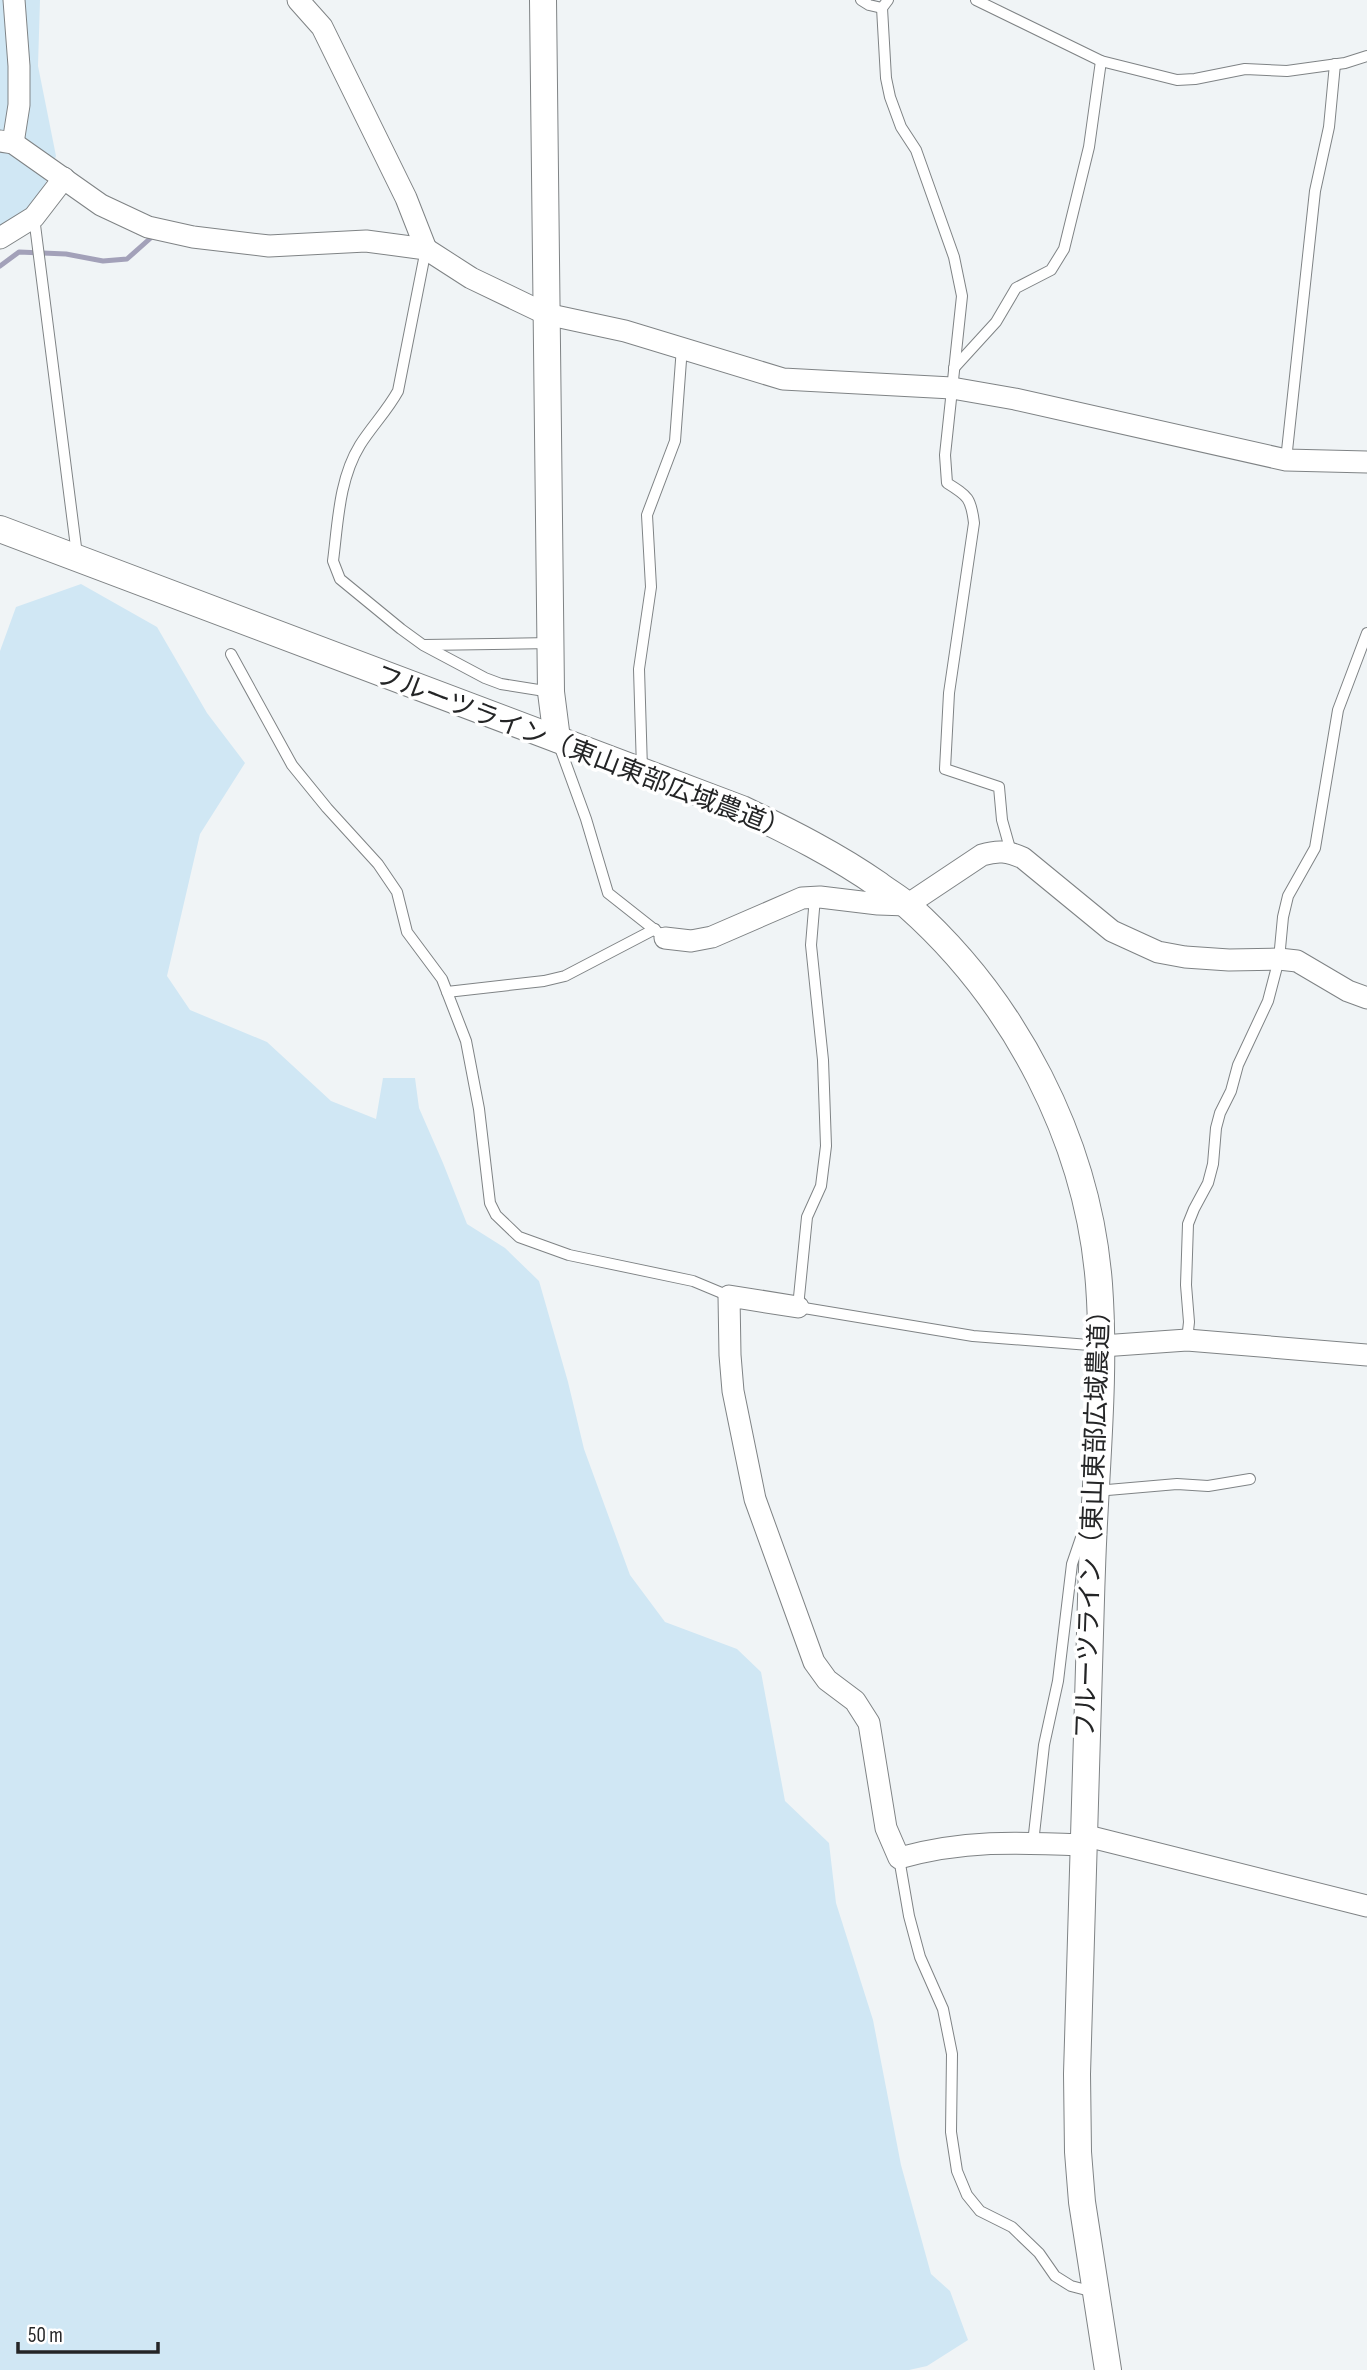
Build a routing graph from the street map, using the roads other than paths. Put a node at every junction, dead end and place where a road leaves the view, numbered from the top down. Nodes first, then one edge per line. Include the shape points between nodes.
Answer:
1 (14, 0) edge
2 (298, 0) edge
3 (543, 0) edge
4 (861, 0) edge
5 (976, 0) edge
6 (885, 4) edge
7 (1367, 56) edge
8 (1101, 61) junction
9 (1335, 64) junction
10 (7, 142) edge
11 (64, 178) junction
12 (35, 222) junction
13 (0, 237) edge
14 (426, 249) junction
15 (546, 314) junction
16 (682, 347) junction
17 (953, 378) junction
18 (1286, 460) junction
19 (1367, 462) edge
20 (0, 529) edge
21 (77, 558) junction
22 (1367, 633) edge
23 (551, 643) junction
24 (423, 645) junction
25 (231, 654) dead end
26 (551, 692) junction
27 (557, 739) junction
28 (642, 772) junction
29 (1010, 852) junction
30 (815, 897) junction
31 (906, 905) junction
32 (660, 933) junction
33 (1279, 959) junction
34 (447, 992) junction
35 (1367, 998) edge
36 (729, 1296) junction
37 (797, 1307) junction
38 (1187, 1340) junction
39 (1102, 1346) junction
40 (1367, 1355) edge
41 (1250, 1479) dead end
42 (1094, 1492) junction
43 (1093, 1524) junction
44 (1083, 1840) junction
45 (1033, 1843) junction
46 (899, 1858) junction
47 (1367, 1906) edge
48 (1096, 2292) junction
49 (1108, 2370) edge

1 - 10 street via 19,104
2 - 14 street via 322,27 406,198
3 - 15 street
4 - 6 lane via 869,5
5 - 8 lane
6 - 17 lane via 890,97 901,127 916,149 954,257 962,296
7 - 9 lane
8 - 9 lane via 1177,80 1245,69 1287,71
8 - 17 lane via 1089,147 1064,249 1051,270 1016,288
9 - 18 lane via 1329,127 1315,191
10 - 11 street
11 - 12 street
11 - 14 street via 100,205 148,226 193,237 270,246 366,241
12 - 13 street
12 - 21 lane
14 - 15 street via 471,278
14 - 24 lane via 398,391 359,446 344,482 332,561 340,579
15 - 16 street
15 - 23 street
16 - 17 street via 783,379
16 - 28 lane via 675,441 647,515 651,587 639,669
17 - 18 street via 1016,399
17 - 29 lane via 944,455 947,483 971,501 974,523 949,693 945,769 999,787
18 - 19 street
20 - 21 street, フルーツライン（東山東部広域農道）
21 - 27 street, フルーツライン（東山東部広域農道）
22 - 33 lane via 1338,710 1315,848 1288,896
23 - 24 lane
23 - 26 street
24 - 26 lane via 493,681
25 - 34 lane via 292,765 397,892 407,932
26 - 27 street
27 - 28 street, フルーツライン（東山東部広域農道）
27 - 32 lane via 608,892
28 - 31 street, フルーツライン（東山東部広域農道） via 781,828 850,865
29 - 31 street via 982,855
29 - 33 street via 1112,931 1158,952 1229,960
30 - 31 street
30 - 32 street via 802,898 712,937 691,941
30 - 37 lane via 811,945 826,1146 821,1186 807,1217
31 - 39 street, フルーツライン（東山東部広域農道） via 985,989 1035,1068 1054,1109 1075,1166 1091,1231
32 - 34 lane via 565,976
33 - 35 street via 1297,961
33 - 38 lane via 1268,1001 1220,1113 1208,1183 1188,1224
34 - 36 lane via 466,1041 490,1203 496,1215 519,1237 569,1255 693,1281
36 - 37 street
36 - 46 street via 733,1391 755,1499 814,1662 827,1680 855,1701 869,1723 886,1828
37 - 39 lane via 973,1336
38 - 39 street
38 - 40 street
39 - 42 street, フルーツライン（東山東部広域農道）
41 - 42 lane
42 - 43 street, フルーツライン（東山東部広域農道）
43 - 44 street, フルーツライン（東山東部広域農道）
43 - 45 lane via 1083,1529 1072,1564
44 - 45 street
44 - 47 street
44 - 48 street, フルーツライン（東山東部広域農道） via 1078,2152
45 - 46 street via 933,1849
46 - 48 lane via 920,1957 943,2009 952,2054 951,2132 957,2171 967,2195 980,2211 1012,2227 1055,2276
48 - 49 street, フルーツライン（東山東部広域農道）

